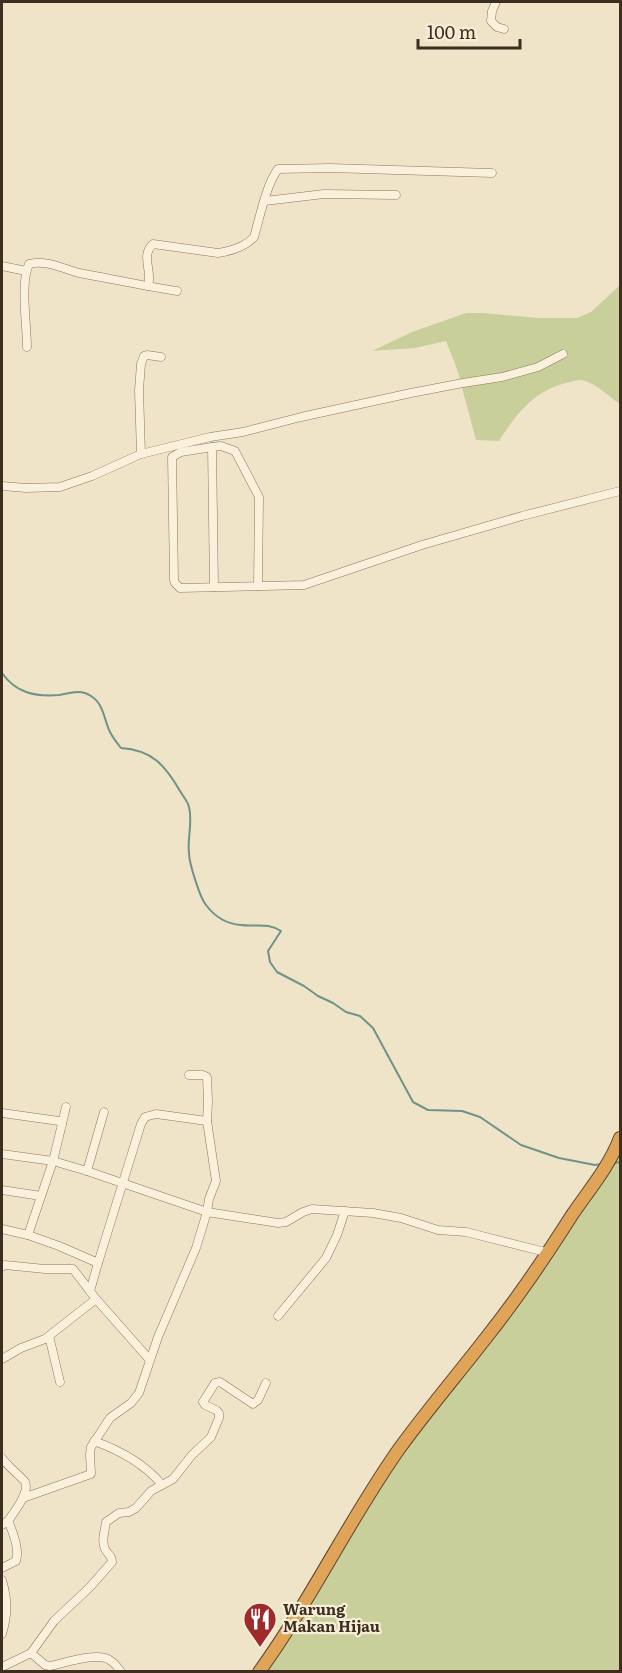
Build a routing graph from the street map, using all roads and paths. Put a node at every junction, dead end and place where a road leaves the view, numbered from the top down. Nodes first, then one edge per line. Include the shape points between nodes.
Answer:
1 (496, 2) edge
2 (504, 29) dead end
3 (492, 173) dead end
4 (396, 195) dead end
5 (265, 201) junction
6 (2, 266) edge
7 (26, 271) junction
8 (148, 286) junction
9 (177, 291) dead end
10 (27, 347) dead end
11 (563, 354) dead end
12 (161, 357) dead end
13 (212, 447) junction
14 (141, 454) junction
15 (2, 486) edge
16 (621, 490) edge
17 (258, 586) junction
18 (214, 587) junction
19 (189, 1075) dead end
20 (66, 1107) dead end
21 (104, 1112) dead end
22 (2, 1113) edge
23 (207, 1121) junction
24 (62, 1124) junction
25 (621, 1138) edge
26 (2, 1154) edge
27 (53, 1161) junction
28 (87, 1171) junction
29 (123, 1185) junction
30 (2, 1191) edge
31 (41, 1196) junction
32 (345, 1211) junction
33 (207, 1212) junction
34 (2, 1229) edge
35 (28, 1235) junction
36 (549, 1252) junction
37 (98, 1263) junction
38 (2, 1267) edge
39 (90, 1291) junction
40 (96, 1299) junction
41 (279, 1316) dead end
42 (49, 1336) junction
43 (2, 1359) edge
44 (149, 1359) junction
45 (60, 1382) dead end
46 (267, 1383) dead end
47 (94, 1441) junction
48 (2, 1458) edge
49 (162, 1485) junction
50 (23, 1498) junction
51 (5, 1523) edge
52 (2, 1568) edge
53 (2, 1580) edge
54 (2, 1634) edge
55 (31, 1653) junction
56 (2, 1666) edge
57 (121, 1671) edge
58 (259, 1671) edge

1 - 2 street via 491,21
3 - 5 street via 281,168
4 - 5 street via 324,194
5 - 8 street via 254,237 237,248 218,253 150,246 146,257
6 - 7 street
7 - 8 street via 29,264 43,264
7 - 10 street
8 - 9 street
11 - 14 street via 538,367 502,377 411,393
12 - 14 street via 147,355 142,359
13 - 17 street via 235,451 259,497
13 - 18 street
13 - 18 street via 181,452 172,458 172,499 175,584 180,588
14 - 15 street via 60,487
16 - 17 street via 422,545 312,583
17 - 18 street
19 - 23 street via 207,1077
20 - 24 street
21 - 28 street
22 - 24 street
23 - 29 street via 145,1116
23 - 33 street via 216,1181
24 - 27 street
25 - 36 highway
26 - 27 street
27 - 28 street
27 - 31 street
28 - 29 street
29 - 33 street
29 - 37 street
30 - 31 street
31 - 35 street
32 - 33 street via 312,1209 278,1223
32 - 36 street via 387,1214 438,1230 466,1232
32 - 41 street via 326,1258
33 - 44 street
34 - 35 street
35 - 37 street
36 - 58 highway via 399,1449
37 - 39 street
38 - 39 street via 73,1269
39 - 40 street
40 - 42 street
40 - 44 street
42 - 43 street
42 - 45 street
44 - 47 street via 136,1398 110,1418
46 - 49 street via 252,1404 220,1382 215,1383 203,1402 219,1413 211,1437 173,1479
47 - 49 street via 141,1466
47 - 50 street via 91,1474
48 - 50 street via 26,1483
49 - 55 street via 136,1508 106,1522 104,1548 112,1562 54,1621
50 - 51 street
51 - 52 street via 13,1533 18,1555 16,1561
53 - 54 street via 8,1603
55 - 56 street
55 - 57 street via 50,1666 98,1656 111,1660

